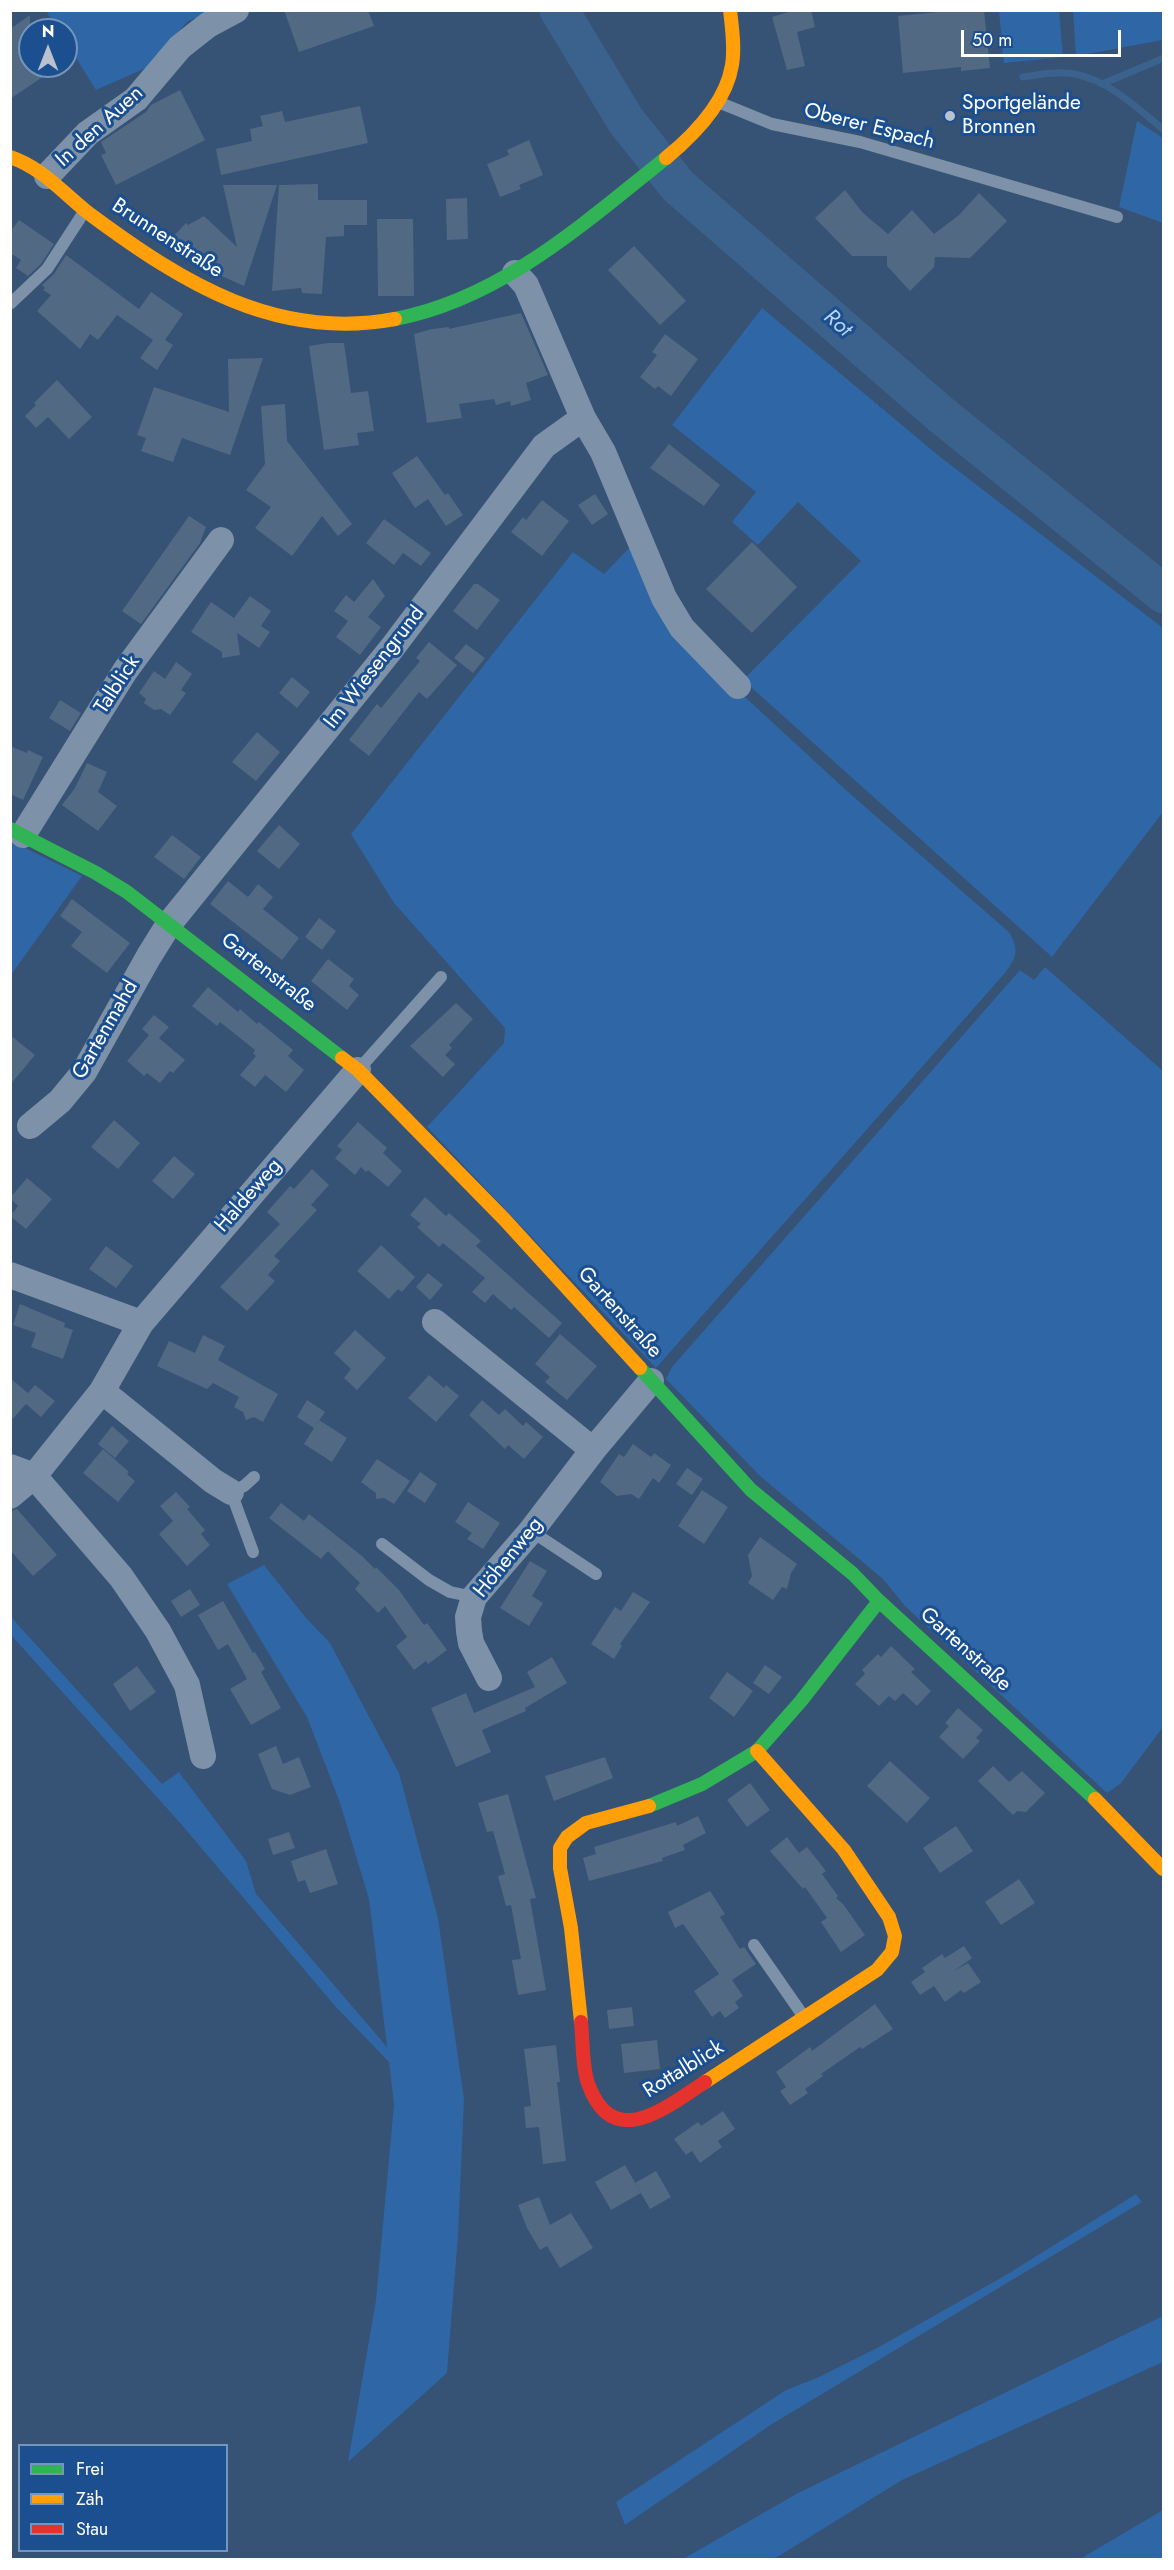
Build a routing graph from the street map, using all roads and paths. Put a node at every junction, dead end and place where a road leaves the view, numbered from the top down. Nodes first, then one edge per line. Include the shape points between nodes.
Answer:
1 (236, 10) edge
2 (730, 10) edge
3 (718, 102) junction
4 (10, 157) edge
5 (47, 176) junction
6 (86, 210) junction
7 (1117, 217) dead end
8 (515, 273) junction
9 (10, 304) edge
10 (583, 418) junction
11 (221, 540) dead end
12 (738, 686) dead end
13 (17, 832) edge
14 (169, 924) junction
15 (441, 977) dead end
16 (358, 1070) junction
17 (30, 1126) dead end
18 (10, 1275) edge
19 (435, 1322) dead end
20 (141, 1323) junction
21 (651, 1381) junction
22 (102, 1391) junction
23 (592, 1450) junction
24 (22, 1472) edge
25 (254, 1477) dead end
26 (231, 1492) junction
27 (10, 1496) edge
28 (531, 1532) junction
29 (382, 1544) dead end
30 (254, 1552) dead end
31 (596, 1574) dead end
32 (474, 1597) junction
33 (879, 1601) junction
34 (489, 1678) dead end
35 (757, 1751) junction
36 (203, 1756) dead end
37 (1163, 1869) edge
38 (754, 1945) dead end
39 (804, 2018) junction

1 - 5 street, In den Auen via 180,47 136,99 88,133
2 - 3 street, Brunnenstraße via 731,69
3 - 7 lane, Oberer Espach via 772,124 860,142
3 - 8 street, Brunnenstraße via 692,137
4 - 5 street, Brunnenstraße
5 - 6 street, Brunnenstraße
6 - 8 street, Brunnenstraße via 186,281 224,301 295,321 374,325 416,316 455,303
6 - 9 lane via 47,269
8 - 10 street via 526,285
10 - 12 street via 603,452 664,598 682,628
10 - 14 street, Im Wiesengrund via 544,446 392,648
11 - 13 street, Talblick via 125,671
13 - 14 street, Gartenstraße via 96,873
14 - 16 street, Gartenstraße
14 - 17 street, Gartenmahd via 84,1072 60,1101
15 - 16 lane
16 - 20 street, Haldeweg
16 - 21 street, Gartenstraße via 506,1220
18 - 20 street
19 - 23 street
20 - 22 street, Haldeweg
21 - 23 street, Höhenweg
21 - 33 street, Gartenstraße via 751,1490 853,1574
22 - 24 street, Haldeweg
22 - 26 street
23 - 28 street, Höhenweg
24 - 27 street, Haldeweg
24 - 36 street via 121,1577 158,1631 187,1685
25 - 26 lane
26 - 30 lane
28 - 31 lane
28 - 32 street, Höhenweg
29 - 32 lane via 429,1581 450,1592
32 - 34 street, Höhenweg via 468,1617 470,1637
33 - 35 street, Rottalblick
33 - 37 street, Gartenstraße via 1026,1734
35 - 39 street, Rottalblick via 844,1850 889,1917 895,1936 892,1952 877,1970
35 - 39 street, Rottalblick via 658,1803 586,1823 573,1831 560,1848 588,2085 601,2108 612,2118 635,2122 656,2115
38 - 39 lane

